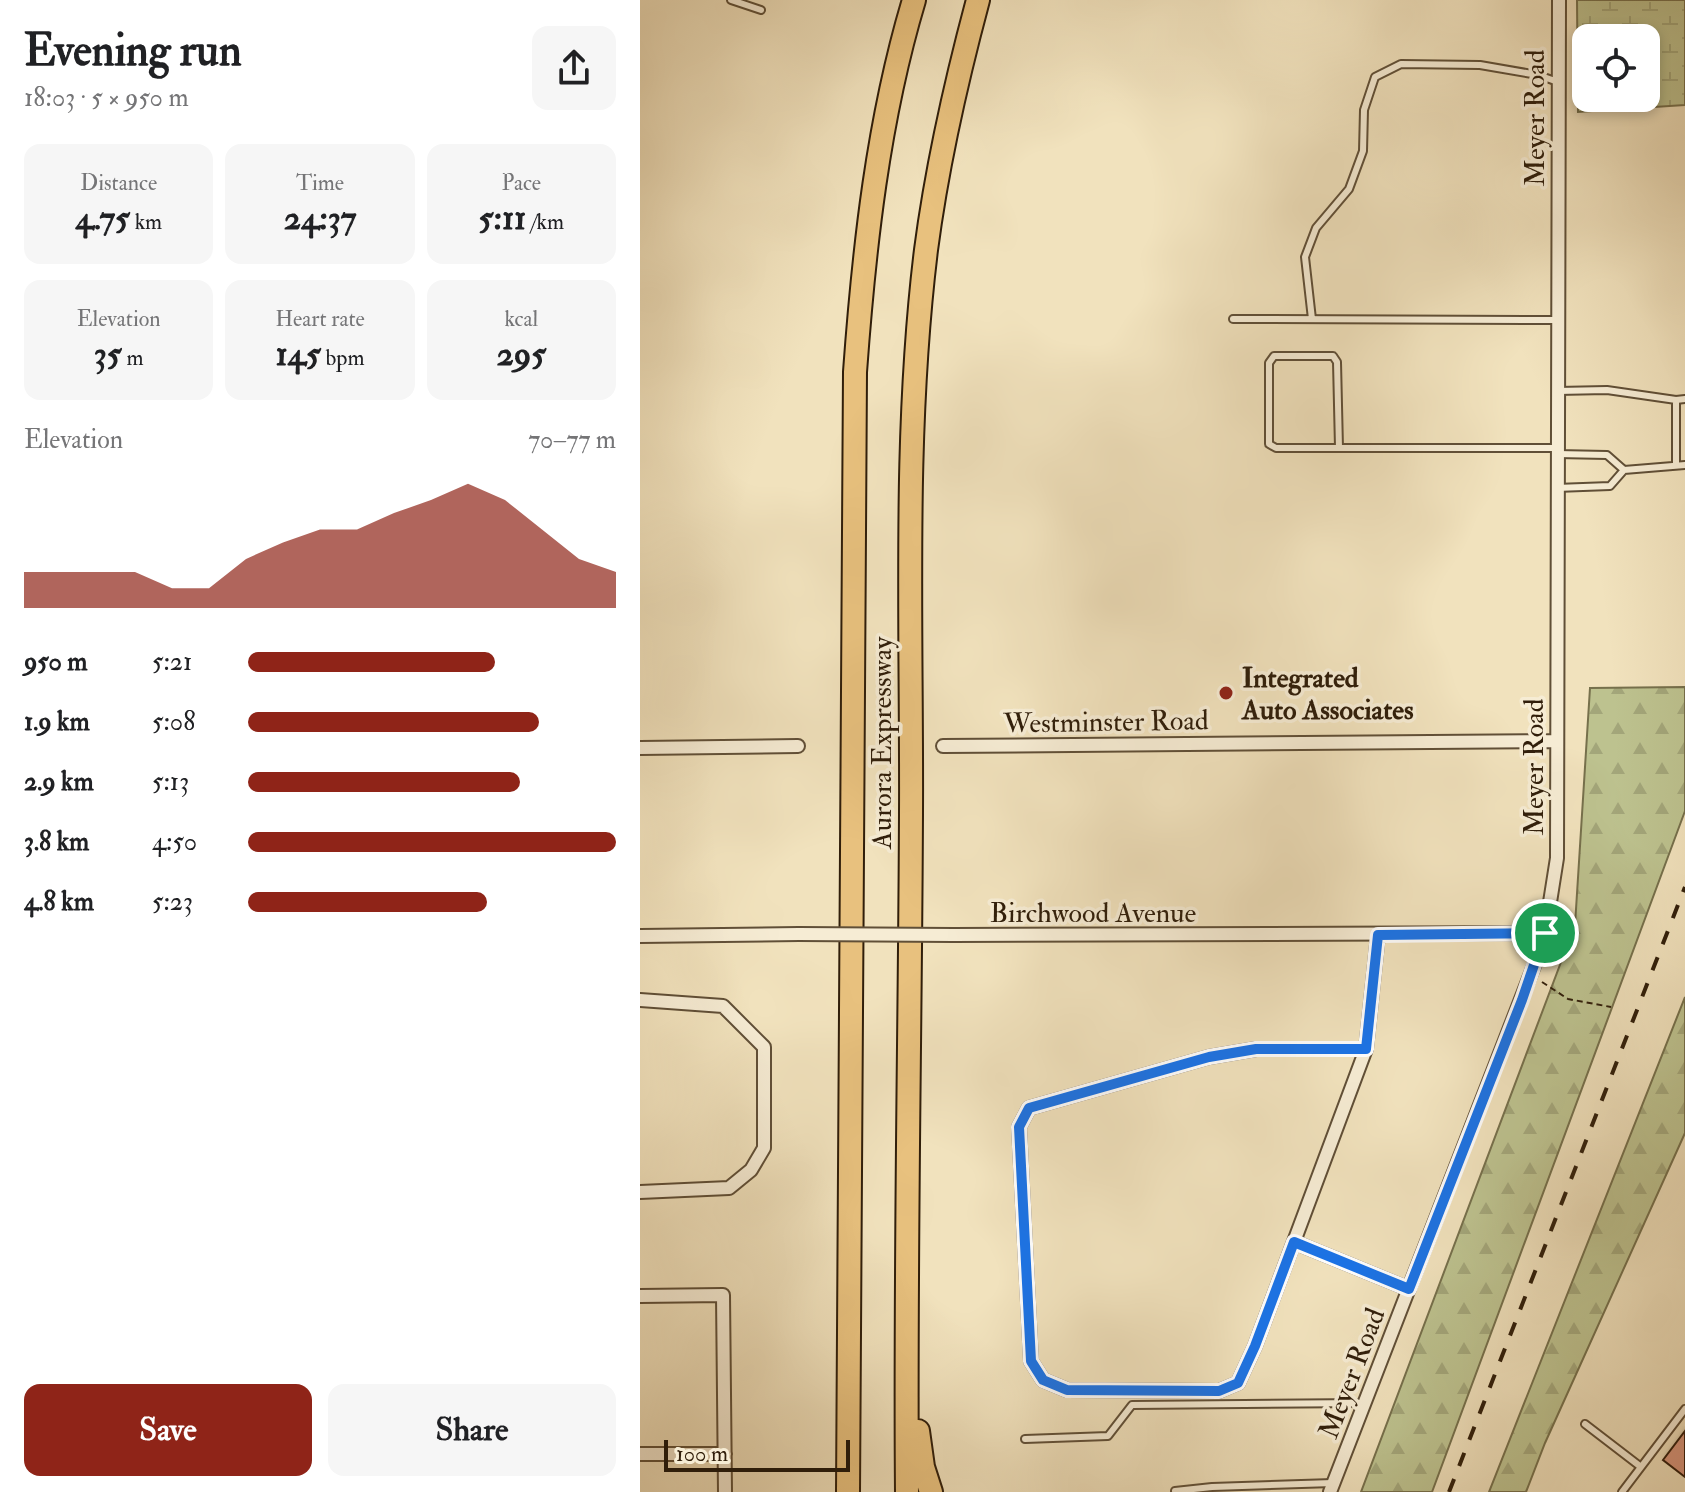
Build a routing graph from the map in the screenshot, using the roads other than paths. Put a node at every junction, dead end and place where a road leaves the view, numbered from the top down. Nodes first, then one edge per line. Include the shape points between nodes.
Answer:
1 (731, 0) edge
2 (914, 0) edge
3 (978, 0) edge
4 (1559, 0) edge
5 (761, 10) dead end
6 (1558, 82) junction
7 (1233, 319) dead end
8 (1312, 319) junction
9 (1557, 320) junction
10 (1557, 391) junction
11 (1685, 399) edge
12 (1676, 400) junction
13 (1339, 448) junction
14 (1556, 451) junction
15 (1676, 465) junction
16 (1685, 465) edge
17 (1624, 470) junction
18 (1556, 488) junction
19 (1557, 741) junction
20 (798, 746) dead end
21 (943, 746) dead end
22 (640, 748) edge
23 (1545, 933) junction
24 (1378, 935) junction
25 (640, 936) edge
26 (640, 1000) edge
27 (1366, 1049) junction
28 (640, 1192) edge
29 (1294, 1242) junction
30 (1409, 1289) junction
31 (640, 1296) edge
32 (906, 1355) junction
33 (1365, 1403) junction
34 (1685, 1409) edge
35 (1585, 1424) dead end
36 (1025, 1439) dead end
37 (640, 1454) edge
38 (725, 1454) junction
39 (1641, 1467) junction
40 (1331, 1488) edge
41 (1175, 1491) edge
42 (725, 1492) edge
43 (848, 1492) edge
44 (907, 1492) edge
45 (931, 1492) edge
46 (1622, 1492) edge

1 - 5 lane
2 - 43 highway, Aurora Expressway via 889,102 861,290 855,372
3 - 32 highway, Aurora Expressway via 943,151 926,249 917,348
4 - 6 street, Meyer Road
6 - 8 lane via 1480,65 1401,64 1375,77 1364,110 1363,151 1349,189 1316,228 1305,257
6 - 9 street, Meyer Road
7 - 8 lane
8 - 9 lane
9 - 10 street, Meyer Road
10 - 12 lane via 1607,390
10 - 14 street, Meyer Road
11 - 12 lane
12 - 15 lane
13 - 13 lane via 1269,444 1269,363 1274,356 1333,356
13 - 14 lane
14 - 17 lane via 1607,455
14 - 18 street, Meyer Road
15 - 16 lane
15 - 17 lane
17 - 18 lane via 1610,486
18 - 19 street, Meyer Road
19 - 21 street, Westminster Road
19 - 23 street, Meyer Road via 1557,858
20 - 22 street
23 - 24 street, Birchwood Avenue
23 - 30 street, Meyer Road
24 - 25 street, Birchwood Avenue, bridge
24 - 27 street
26 - 28 street via 723,1006 764,1047 764,1148 751,1170 729,1188
27 - 29 street
27 - 29 street via 1256,1049 1209,1057 1029,1108 1019,1127 1031,1361 1043,1380 1067,1390 1219,1391 1238,1383
29 - 30 street
30 - 33 street, Meyer Road
31 - 38 street via 723,1295
32 - 44 highway, Aurora Expressway
32 - 45 highway
33 - 36 lane via 1132,1405 1108,1436
33 - 40 street, Meyer Road
34 - 39 lane
35 - 39 lane
37 - 38 street
38 - 42 street
39 - 46 lane
40 - 41 lane

